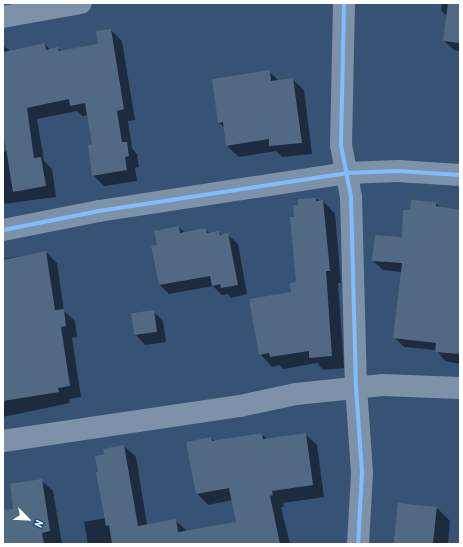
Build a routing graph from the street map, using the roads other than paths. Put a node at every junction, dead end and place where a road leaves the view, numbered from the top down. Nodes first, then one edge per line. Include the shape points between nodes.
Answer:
1 (81, 3) edge
2 (344, 3) edge
3 (3, 17) edge
4 (346, 173) junction
5 (460, 175) edge
6 (3, 230) edge
7 (356, 388) junction
8 (460, 388) edge
9 (3, 441) edge
10 (358, 544) edge

1 - 3 street
2 - 4 street via 341,145
4 - 5 street via 398,171
4 - 6 street via 106,210
4 - 7 street via 351,197
7 - 8 street via 383,385
7 - 9 street via 296,394 240,406
7 - 10 street via 362,473

